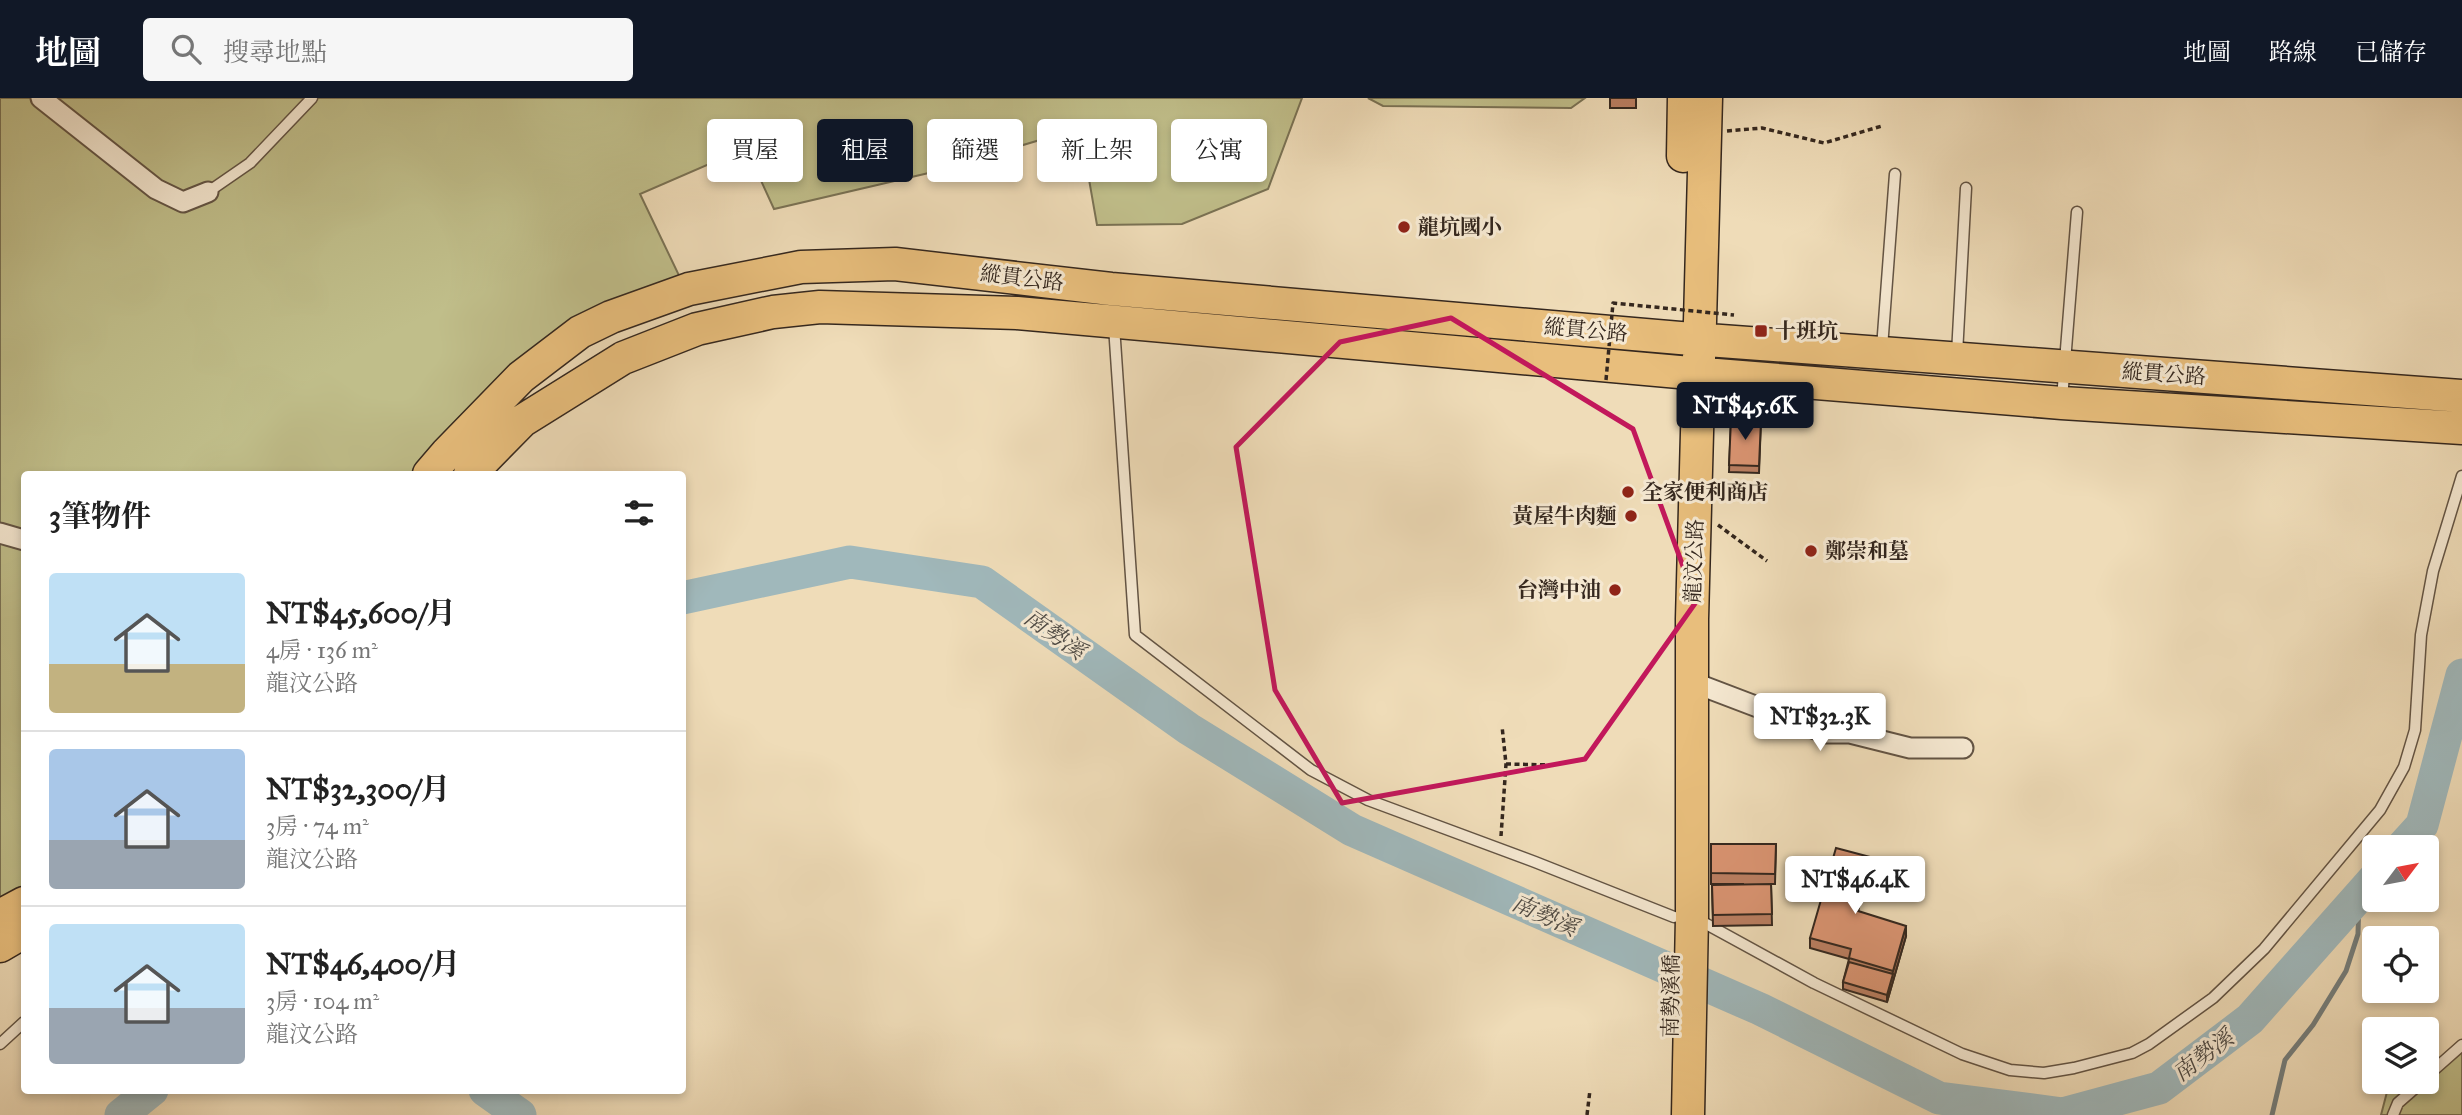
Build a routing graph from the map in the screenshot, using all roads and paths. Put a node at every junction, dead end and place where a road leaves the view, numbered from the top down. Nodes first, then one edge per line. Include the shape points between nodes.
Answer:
1 (41, 98) edge
2 (312, 98) edge
3 (1684, 98) edge
4 (1706, 98) edge
5 (1882, 126) dead end
6 (1705, 133) junction
7 (1895, 174) dead end
8 (1966, 188) dead end
9 (208, 192) joint
10 (2077, 212) dead end
11 (1112, 305) junction
12 (1734, 314) dead end
13 (1689, 339) junction
14 (1882, 352) junction
15 (1957, 358) junction
16 (2064, 366) junction
17 (1689, 372) junction
18 (1606, 380) dead end
19 (2462, 396) edge
20 (2062, 403) junction
21 (2462, 428) edge
22 (432, 471) edge
23 (473, 471) edge
24 (2462, 475) edge
25 (0, 533) edge
26 (1689, 536) junction
27 (21, 539) edge
28 (1768, 561) dead end
29 (1683, 618) junction
30 (1692, 682) junction
31 (1502, 726) dead end
32 (1963, 748) dead end
33 (1506, 764) junction
34 (1553, 765) dead end
35 (1501, 849) junction
36 (21, 905) edge
37 (0, 916) edge
38 (1682, 928) junction
39 (21, 934) edge
40 (0, 946) edge
41 (21, 1025) edge
42 (0, 1044) edge
43 (2462, 1045) edge
44 (1680, 1057) junction
45 (2439, 1065) edge
46 (1590, 1090) dead end
47 (2408, 1094) edge
48 (1587, 1115) edge
49 (1670, 1115) edge
50 (1688, 1115) edge
51 (2393, 1115) edge

1 - 9 street via 156,188 183,202
2 - 9 lane via 250,163
3 - 13 main road, 龍汶公路
4 - 6 main road, 龍汶公路
5 - 6 path via 1824,142 1762,128
6 - 13 main road, 龍汶公路
7 - 14 lane
8 - 15 lane
10 - 16 lane
11 - 13 main road, 縱貫公路
11 - 17 main road, 縱貫公路
11 - 22 main road, 縱貫公路 via 895,264 801,267 689,289 580,332 521,377
11 - 23 main road, 縱貫公路 via 1017,313 820,307 697,329 623,358 522,421
11 - 35 lane via 1135,635 1311,770 1368,800
12 - 18 path, bridge via 1613,303
13 - 14 main road, 縱貫公路
13 - 17 main road, 龍汶公路
14 - 15 main road, 縱貫公路
15 - 16 main road, 縱貫公路
16 - 19 main road, 縱貫公路
16 - 20 lane
17 - 20 main road, 縱貫公路
17 - 26 main road, 龍汶公路
20 - 21 main road, 縱貫公路
24 - 38 lane via 2433,571 2421,635 2415,730 2404,767 2379,810 2264,949 2213,998 2150,1044 2074,1068 2044,1073 2010,1070 1962,1054 1814,983
25 - 27 street
26 - 28 path via 1704,515
26 - 29 main road, 龍汶公路
29 - 30 main road, 龍汶公路
29 - 38 main road, 龍汶公路
30 - 32 street via 1826,733 1850,733 1910,748
30 - 38 main road, 龍汶公路
31 - 33 path
33 - 34 path
33 - 35 path
35 - 38 lane
36 - 37 main road
38 - 44 main road, 南勢溪橋
39 - 40 main road
41 - 42 lane
43 - 45 lane
44 - 49 main road
44 - 50 main road
46 - 48 path
47 - 51 lane

